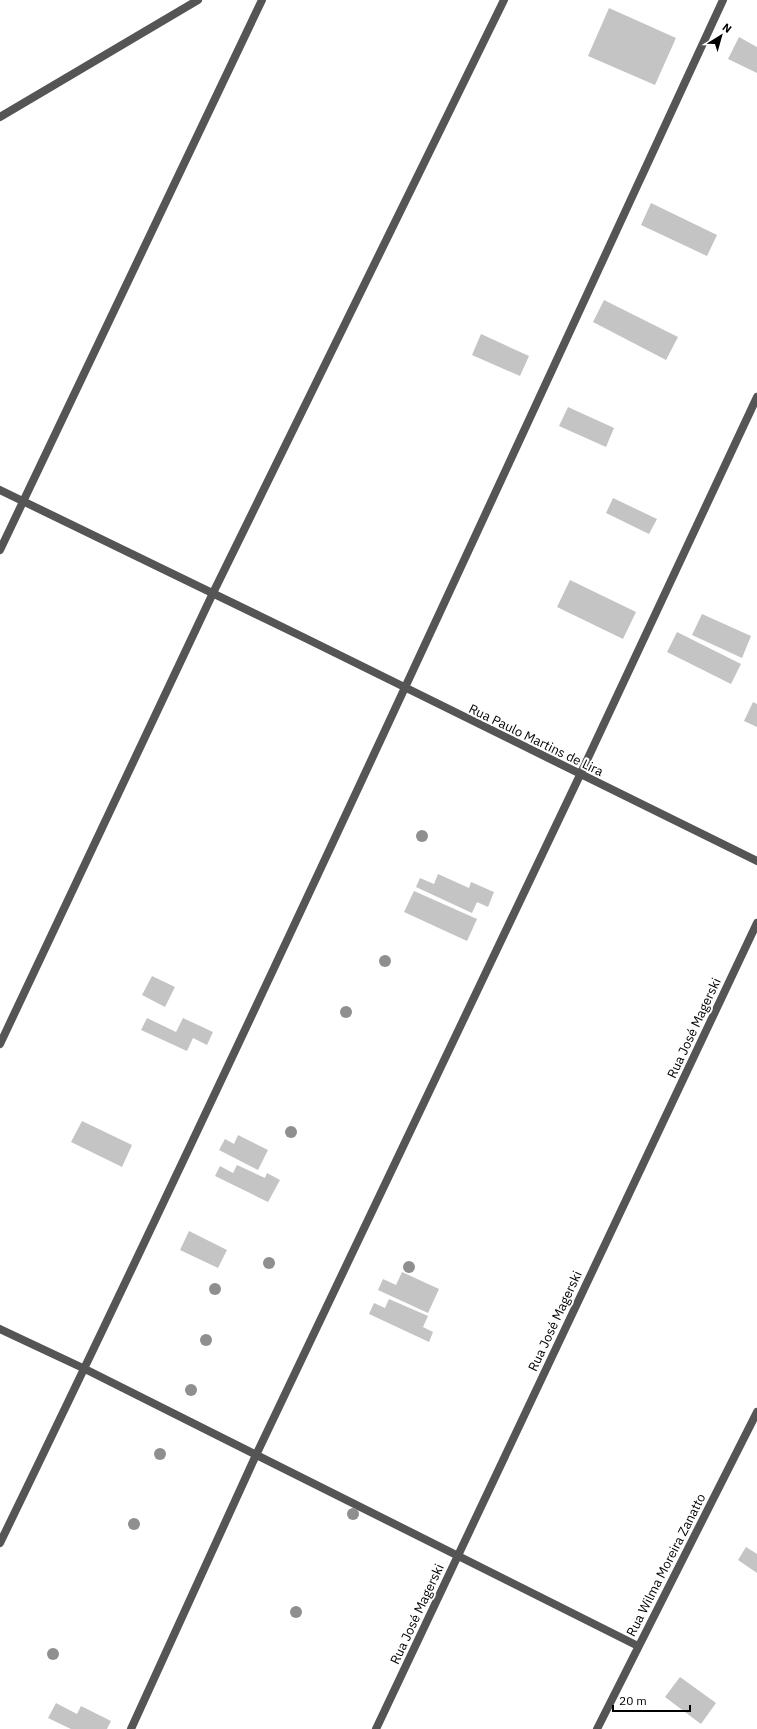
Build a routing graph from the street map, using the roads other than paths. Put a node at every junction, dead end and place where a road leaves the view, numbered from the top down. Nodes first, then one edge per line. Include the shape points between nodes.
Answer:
1 (198, 0) edge
2 (262, 0) edge
3 (504, 0) edge
4 (723, 0) edge
5 (0, 117) edge
6 (757, 397) edge
7 (0, 490) edge
8 (23, 501) junction
9 (0, 550) edge
10 (214, 593) junction
11 (405, 688) junction
12 (580, 775) junction
13 (757, 861) edge
14 (757, 923) edge
15 (0, 1044) edge
16 (0, 1329) edge
17 (85, 1369) junction
18 (757, 1412) edge
19 (256, 1455) junction
20 (0, 1543) edge
21 (458, 1555) junction
22 (638, 1646) junction
23 (131, 1729) edge
24 (376, 1729) edge
25 (597, 1729) edge

1 - 5 street
2 - 8 street
3 - 10 street
4 - 11 street
6 - 12 street
7 - 8 street, Rua Paulo Martins de Lira
8 - 9 street
8 - 10 street, Rua Paulo Martins de Lira
10 - 11 street, Rua Paulo Martins de Lira
10 - 15 street
11 - 12 street, Rua Paulo Martins de Lira
11 - 17 street
12 - 13 street, Rua Paulo Martins de Lira
12 - 19 street
14 - 21 street, Rua José Magerski
16 - 17 street
17 - 19 street
17 - 20 street
18 - 22 street, Rua Wilma Moreira Zanatto
19 - 21 street
19 - 23 street
21 - 22 street
21 - 24 street, Rua José Magerski
22 - 25 street, Rua Wilma Moreira Zanatto

